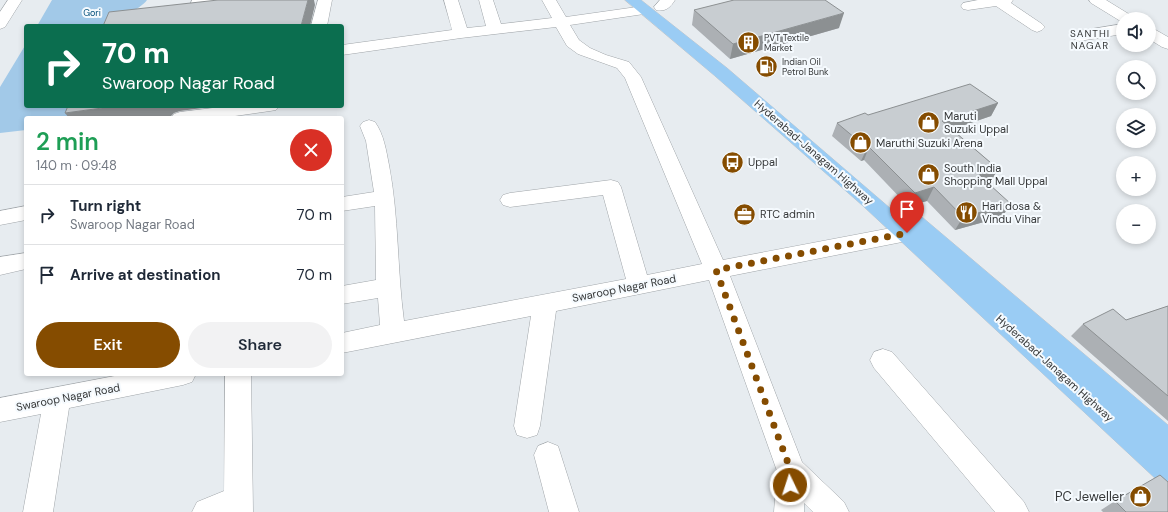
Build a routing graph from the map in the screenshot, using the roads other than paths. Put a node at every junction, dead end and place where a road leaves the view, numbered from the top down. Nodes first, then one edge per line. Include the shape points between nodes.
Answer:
1 (15, 0) edge
2 (199, 0) edge
3 (276, 0) edge
4 (325, 0) edge
5 (451, 0) edge
6 (486, 0) edge
7 (549, 0) edge
8 (1096, 0) edge
9 (1002, 1) edge
10 (652, 3) edge
11 (968, 6) dead end
12 (1116, 12) edge
13 (561, 22) junction
14 (0, 24) edge
15 (319, 24) edge
16 (1037, 27) dead end
17 (495, 29) junction
18 (1116, 29) edge
19 (461, 33) junction
20 (1079, 36) dead end
21 (1156, 36) edge
22 (1168, 44) edge
23 (344, 50) edge
24 (255, 108) edge
25 (195, 116) edge
26 (369, 126) dead end
27 (385, 197) junction
28 (510, 200) dead end
29 (344, 204) edge
30 (24, 213) edge
31 (0, 218) edge
32 (907, 233) junction
33 (24, 261) edge
34 (0, 266) edge
35 (716, 270) junction
36 (639, 285) junction
37 (388, 287) junction
38 (344, 295) edge
39 (545, 303) junction
40 (393, 333) junction
41 (344, 343) edge
42 (883, 360) dead end
43 (164, 376) edge
44 (238, 376) edge
45 (115, 381) edge
46 (57, 399) junction
47 (0, 410) edge
48 (527, 426) dead end
49 (548, 455) dead end
50 (1165, 457) edge
51 (791, 471) junction
52 (239, 506) edge
53 (38, 512) edge
54 (207, 512) edge
55 (564, 512) edge
56 (789, 512) edge
57 (834, 512) edge
58 (1014, 512) edge

1 - 14 street
2 - 3 street via 197,6
4 - 15 street
5 - 19 street
6 - 17 street
7 - 13 street
8 - 12 street
9 - 11 street
9 - 16 street
10 - 13 street
10 - 32 highway, Hyderabad-Janagam Highway via 720,72
10 - 50 highway, Hyderabad-Janagam Highway via 948,249
13 - 17 street
13 - 35 street via 573,43 584,51 623,65 633,76
17 - 19 street
18 - 20 street
19 - 23 street
21 - 22 street
24 - 25 street
26 - 27 street via 375,142
27 - 29 street
27 - 37 street
28 - 36 street via 611,187
30 - 31 street
32 - 35 street, Swaroop Nagar Road
32 - 50 highway, Hyderabad-Janagam Highway
33 - 34 street
35 - 36 street, Swaroop Nagar Road
35 - 51 street
36 - 39 street, Swaroop Nagar Road
37 - 38 street
37 - 40 street
39 - 40 street, Swaroop Nagar Road
39 - 48 street
40 - 41 street, Swaroop Nagar Road
42 - 58 street
43 - 45 street, Swaroop Nagar Road
44 - 52 street
45 - 46 street, Swaroop Nagar Road
46 - 47 street, Swaroop Nagar Road
46 - 53 street
49 - 55 street
51 - 56 street
51 - 57 street
52 - 54 street

